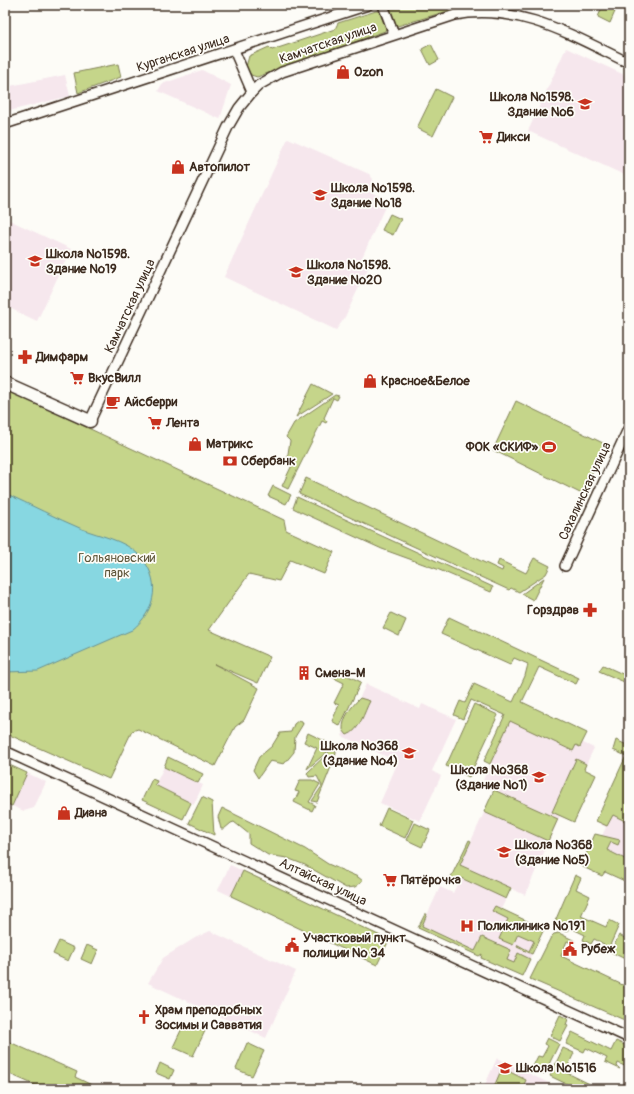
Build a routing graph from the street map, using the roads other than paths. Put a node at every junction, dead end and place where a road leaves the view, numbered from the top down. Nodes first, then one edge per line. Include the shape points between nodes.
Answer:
1 (368, 5) edge
2 (383, 5) edge
3 (394, 34) junction
4 (234, 50) junction
5 (629, 63) edge
6 (252, 92) junction
7 (5, 124) edge
8 (5, 383) edge
9 (90, 421) joint
10 (629, 427) edge
11 (565, 566) dead end
12 (5, 751) edge
13 (629, 1038) edge

1 - 4 street, Курганская улица
2 - 3 street
3 - 5 street, Камчатская улица via 455,15 505,13 538,21
3 - 6 street, Камчатская улица via 282,72
4 - 6 street
4 - 7 street, Курганская улица
6 - 9 street, Камчатская улица via 228,127
8 - 9 main road
10 - 11 street, Сахалинская улица
12 - 13 street, Алтайская улица

